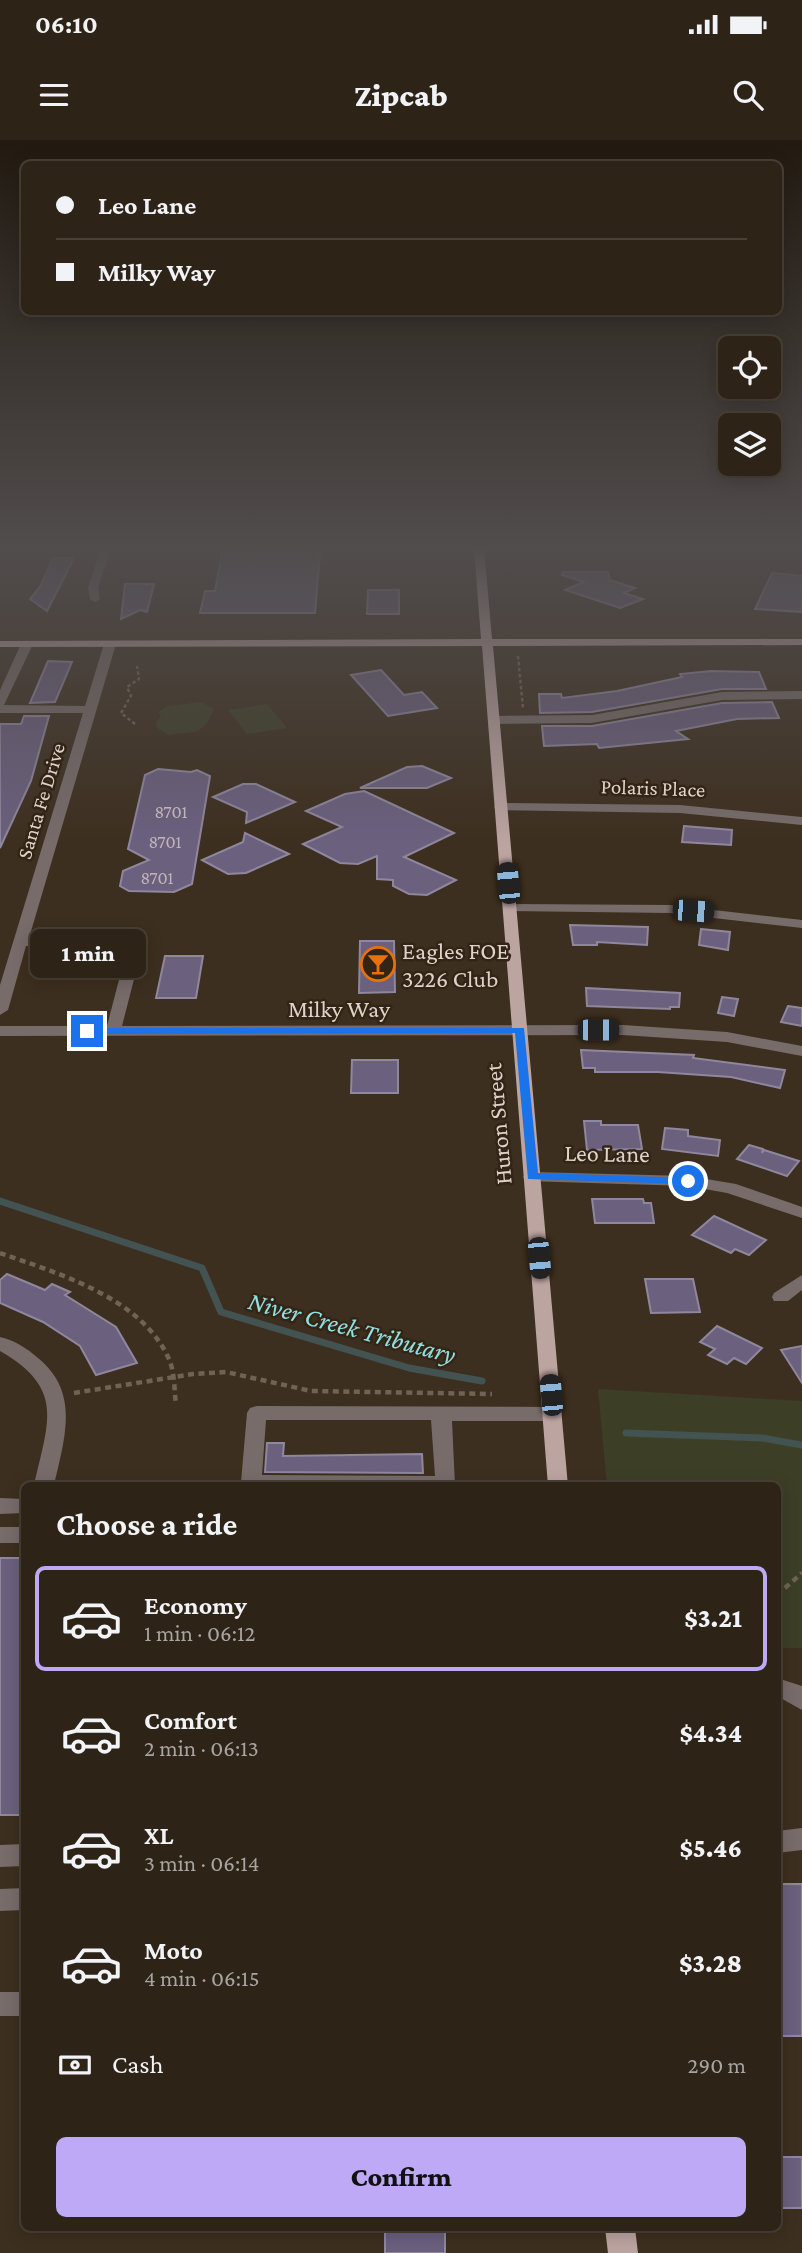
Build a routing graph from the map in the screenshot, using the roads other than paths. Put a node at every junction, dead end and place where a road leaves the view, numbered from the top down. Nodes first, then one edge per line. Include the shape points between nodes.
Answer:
1 (26, 647) edge
2 (109, 647) edge
3 (488, 647) edge
4 (802, 695) edge
5 (0, 703) edge
6 (0, 709) edge
7 (90, 709) junction
8 (494, 720) junction
9 (501, 807) junction
10 (802, 821) edge
11 (510, 908) junction
12 (802, 924) edge
13 (21, 942) junction
14 (0, 1010) edge
15 (520, 1030) junction
16 (0, 1031) edge
17 (113, 1031) junction
18 (802, 1051) edge
19 (532, 1177) junction
20 (802, 1213) edge
21 (802, 1281) edge
22 (781, 1297) dead end
23 (0, 1343) edge
24 (442, 1414) junction
25 (552, 1414) junction
26 (45, 1482) edge
27 (251, 1482) edge
28 (446, 1482) edge
29 (558, 1482) edge
30 (0, 1506) edge
31 (21, 1506) edge
32 (0, 1535) edge
33 (21, 1535) edge
34 (781, 1688) edge
35 (802, 1701) edge
36 (802, 1839) edge
37 (781, 1842) edge
38 (0, 1856) edge
39 (21, 1856) edge
40 (0, 1899) edge
41 (21, 1899) edge
42 (0, 2004) edge
43 (21, 2004) edge
44 (620, 2231) edge
45 (622, 2253) edge

1 - 5 street
2 - 7 street, Santa Fe Drive
3 - 8 main road, Huron Street
4 - 8 street via 722,696 592,719
6 - 7 street
7 - 13 street, Santa Fe Drive
8 - 9 main road, Huron Street
9 - 10 street, Polaris Place via 680,809
9 - 11 main road, Huron Street
11 - 12 street via 670,909
11 - 15 main road, Huron Street
13 - 14 street, Santa Fe Drive
13 - 17 street via 126,943 135,948
15 - 17 street, Milky Way
15 - 18 street, Milky Way via 693,1033
15 - 19 main road, Huron Street
16 - 17 street, Milky Way
19 - 20 street, Leo Lane via 698,1182
19 - 25 main road, Huron Street
21 - 22 street
23 - 26 street via 43,1369 58,1396
24 - 25 street
24 - 27 street via 257,1413
24 - 28 street
25 - 29 main road, Huron Street
30 - 31 street
32 - 33 street
34 - 35 street
36 - 37 street
38 - 39 street
40 - 41 street
42 - 43 street
44 - 45 main road

